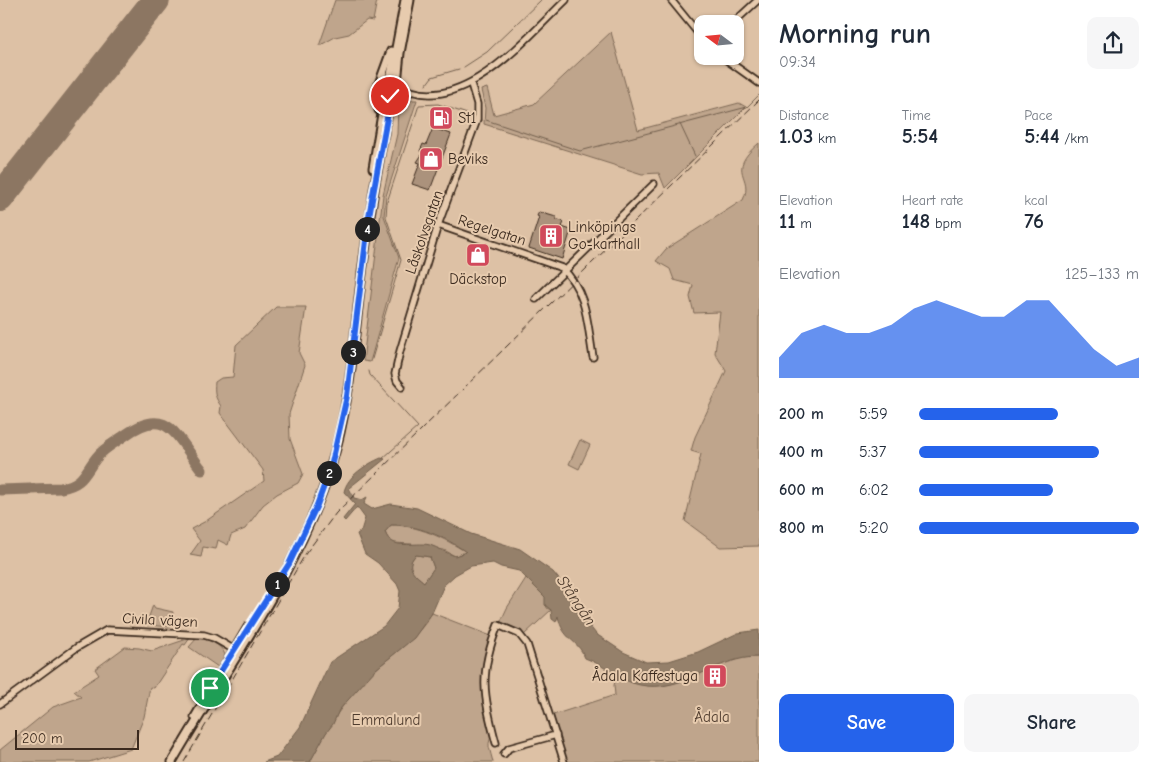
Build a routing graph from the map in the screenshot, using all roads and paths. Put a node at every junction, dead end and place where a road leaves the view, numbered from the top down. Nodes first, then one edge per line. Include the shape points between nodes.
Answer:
1 (405, 0) edge
2 (410, 0) edge
3 (566, 0) edge
4 (670, 0) edge
5 (758, 0) edge
6 (742, 15) edge
7 (694, 28) edge
8 (397, 36) junction
9 (734, 65) edge
10 (387, 81) junction
11 (759, 83) edge
12 (398, 84) junction
13 (471, 84) junction
14 (384, 92) junction
15 (418, 92) junction
16 (395, 95) junction
17 (378, 131) junction
18 (654, 184) dead end
19 (369, 216) junction
20 (438, 226) junction
21 (565, 271) junction
22 (536, 299) dead end
23 (593, 357) dead end
24 (402, 387) dead end
25 (236, 651) junction
26 (0, 704) edge
27 (556, 735) junction
28 (496, 743) dead end
29 (504, 754) dead end
30 (172, 762) edge
31 (564, 762) edge

1 - 8 main road
2 - 12 main road
3 - 13 street via 499,63
4 - 7 street
5 - 6 street
8 - 10 main road via 391,75
8 - 17 main road via 379,84
9 - 11 street
10 - 12 main road
10 - 14 main road
12 - 15 street
12 - 16 main road
13 - 15 street via 440,92
13 - 20 street, Låskolvsgatan via 478,104 477,120
14 - 16 main road
14 - 17 main road
15 - 16 street
16 - 19 main road via 389,107
17 - 19 main road via 368,201
18 - 21 street
19 - 25 main road via 347,396 336,449 309,525 272,594
20 - 21 street, Regelgatan via 557,265
20 - 24 street, Låskolvsgatan via 396,369 395,378
21 - 22 street
21 - 23 street via 578,284 582,295
25 - 26 street, Civila vägen via 204,635 107,630 76,648
25 - 30 main road
27 - 28 street via 524,638 498,625 488,654 484,682
27 - 29 street via 509,748
27 - 31 street

